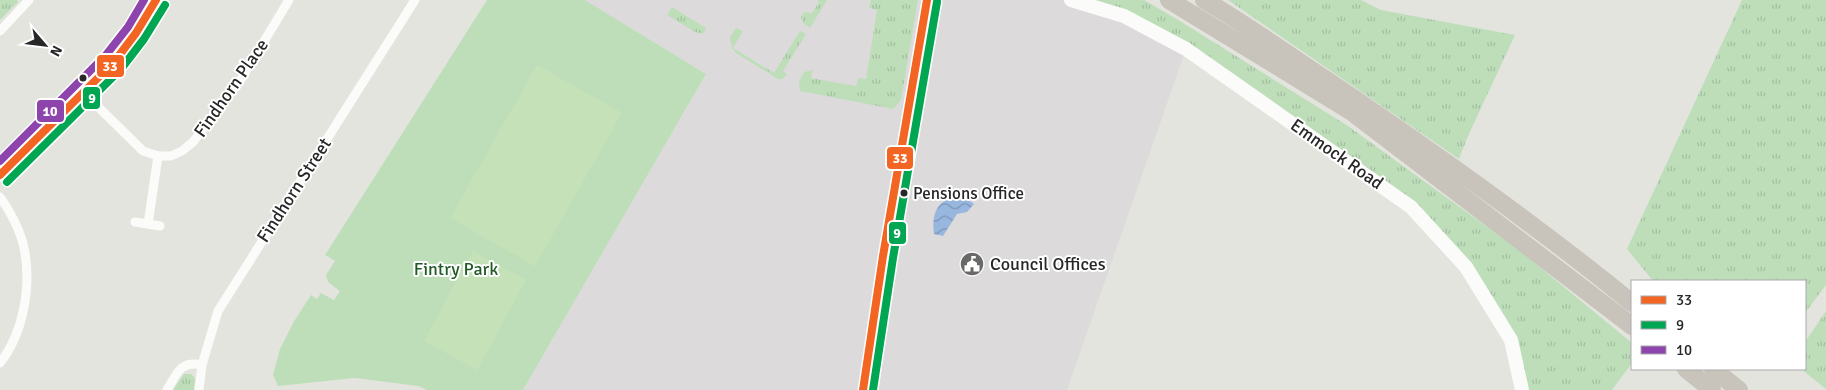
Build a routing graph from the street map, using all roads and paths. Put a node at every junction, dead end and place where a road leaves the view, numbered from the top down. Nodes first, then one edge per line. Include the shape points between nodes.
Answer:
1 (30, 0) edge
2 (156, 0) edge
3 (289, 0) edge
4 (415, 0) edge
5 (927, 0) edge
6 (1071, 0) edge
7 (1169, 0) edge
8 (1204, 0) edge
9 (0, 31) edge
10 (84, 93) junction
11 (158, 156) junction
12 (0, 175) edge
13 (0, 197) edge
14 (135, 222) dead end
15 (148, 224) junction
16 (160, 226) dead end
17 (1631, 302) edge
18 (1631, 325) edge
19 (0, 363) edge
20 (202, 365) junction
21 (1687, 370) edge
22 (1714, 370) edge
23 (167, 390) edge
24 (199, 390) edge
25 (863, 390) edge
26 (1522, 390) edge
27 (1712, 390) edge
28 (1739, 390) edge

1 - 9 street
2 - 10 street via 119,55
3 - 11 street, Findhorn Place via 242,78 193,142 171,156
4 - 20 street, Findhorn Street via 218,311
5 - 25 street
6 - 26 street, Emmock Road via 1124,16 1186,49 1411,207 1466,267 1511,340
7 - 18 highway via 1352,112
8 - 17 highway via 1452,166
10 - 11 street via 143,151
10 - 12 street
11 - 15 street
13 - 19 street via 12,215 25,252 26,287 22,316
14 - 15 street
15 - 16 street
20 - 23 street via 192,362 185,365
20 - 24 street, Findhorn Street
21 - 27 highway
22 - 28 highway

